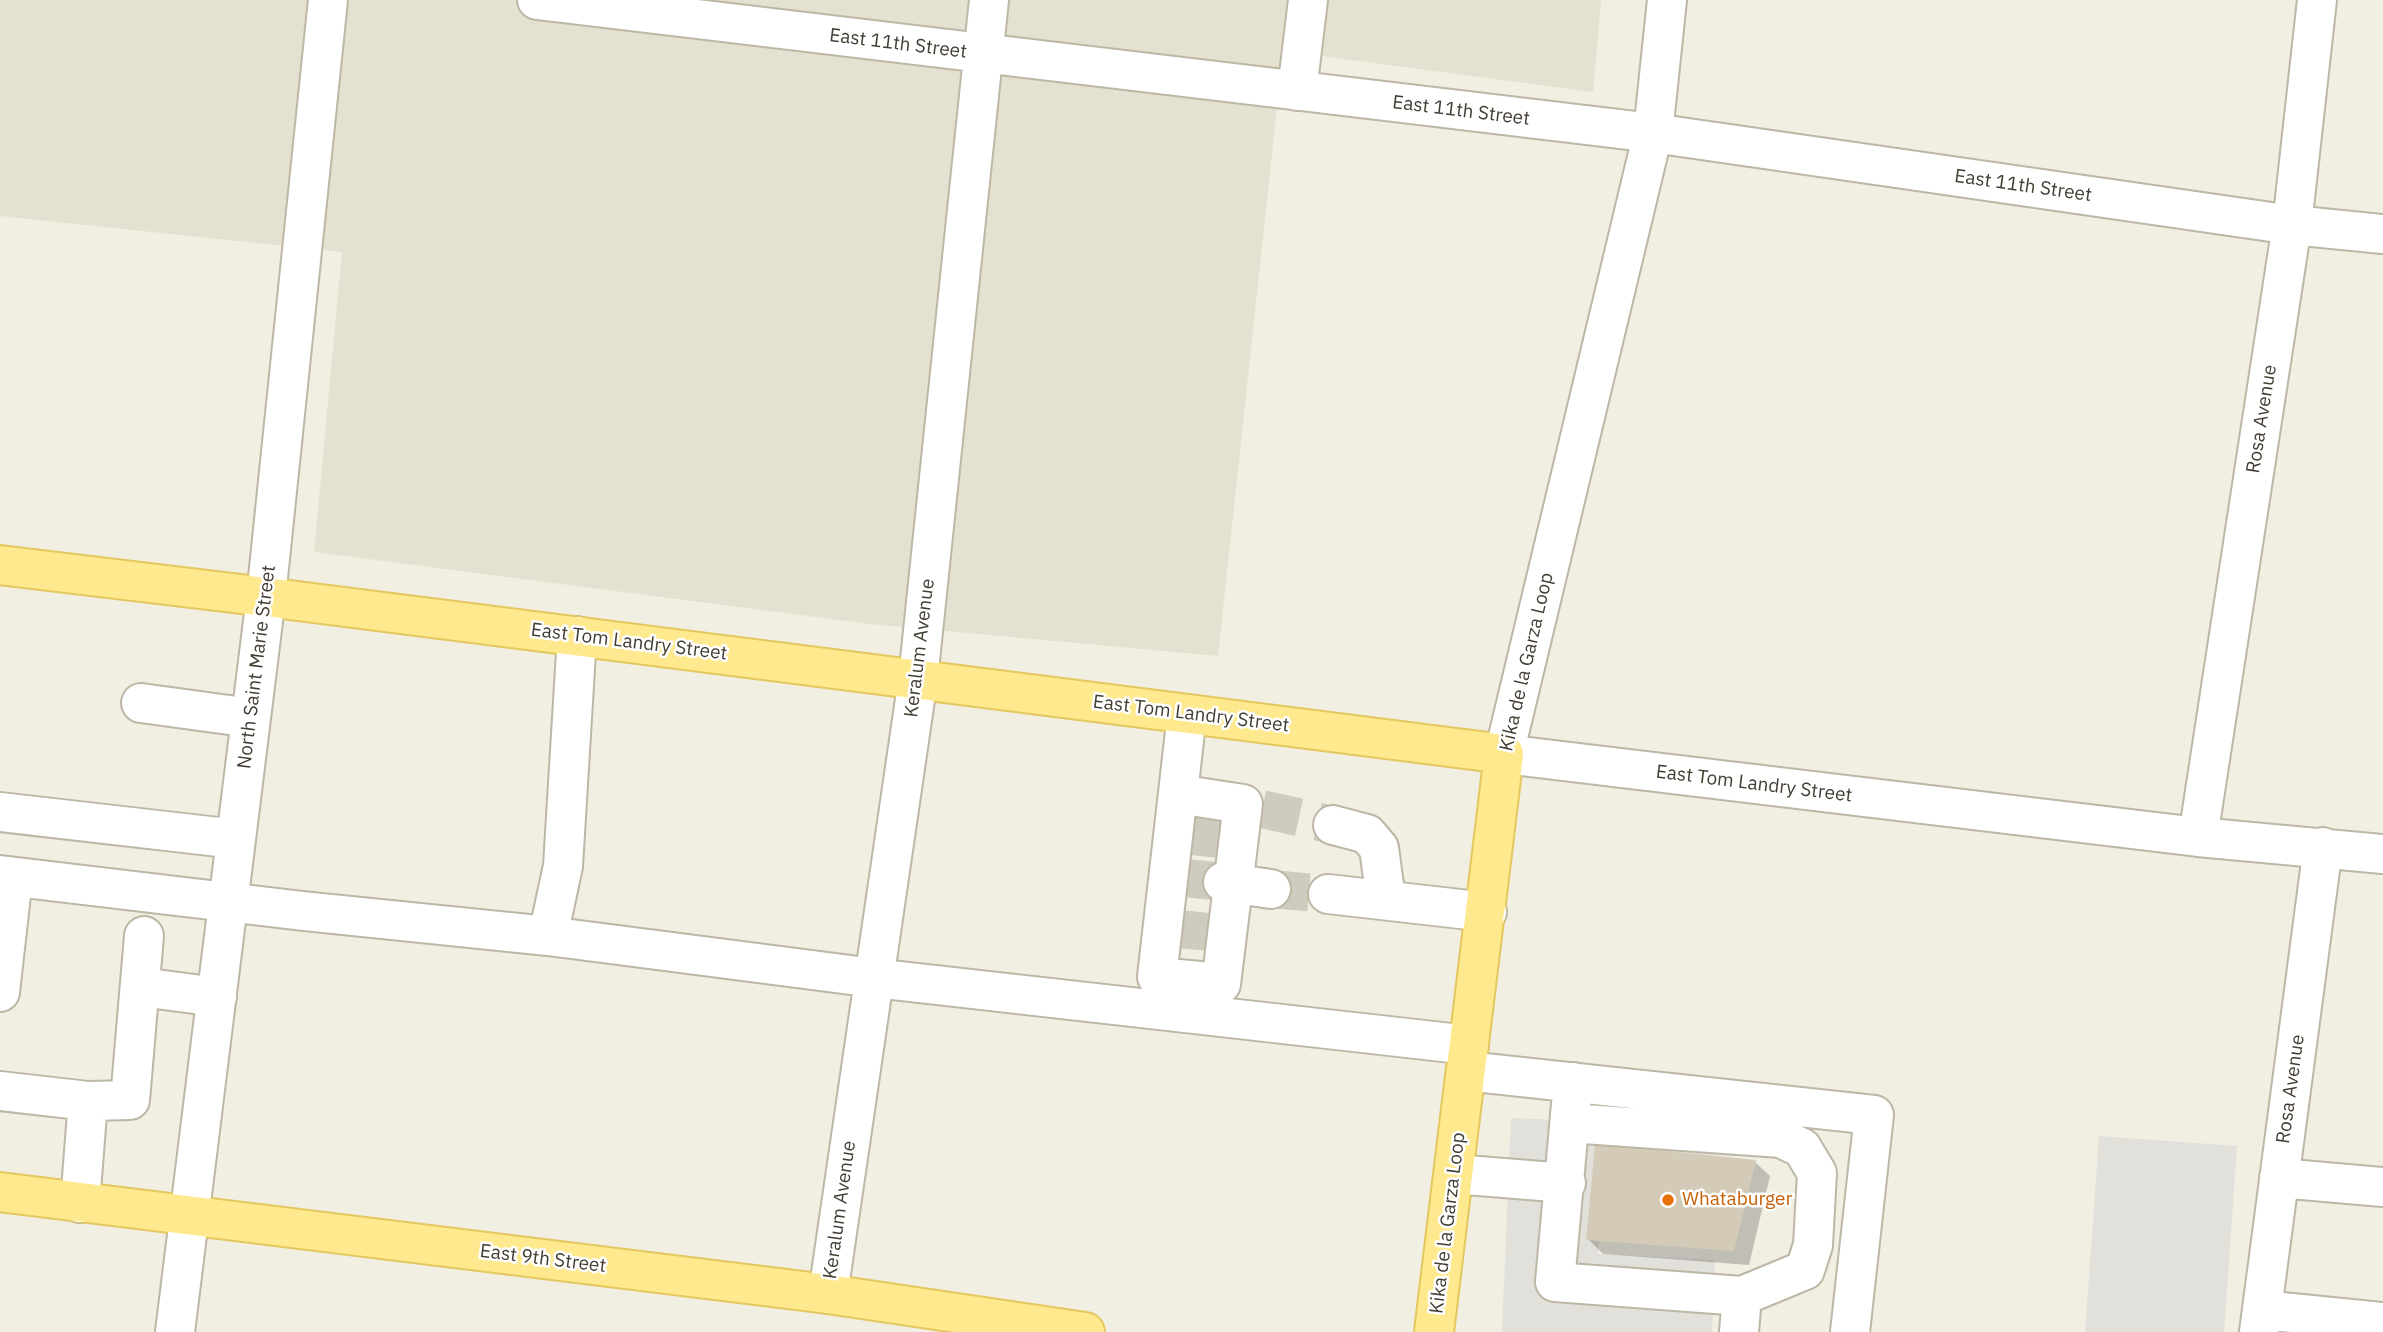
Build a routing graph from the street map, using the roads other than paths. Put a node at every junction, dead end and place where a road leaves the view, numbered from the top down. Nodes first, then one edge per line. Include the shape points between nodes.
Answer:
1 (328, 0) edge
2 (537, 0) edge
3 (989, 0) edge
4 (1308, 0) edge
5 (1667, 0) edge
6 (2317, 0) edge
7 (984, 54) junction
8 (1297, 91) junction
9 (1653, 133) junction
10 (2292, 225) junction
11 (2383, 234) edge
12 (0, 565) edge
13 (265, 597) junction
14 (577, 636) junction
15 (918, 679) junction
16 (141, 703) dead end
17 (1187, 714) junction
18 (251, 718) junction
19 (1504, 754) junction
20 (1178, 794) junction
21 (0, 813) edge
22 (1332, 825) tunnel mouth
23 (2198, 837) junction
24 (236, 839) junction
25 (2323, 847) junction
26 (2383, 854) edge
27 (6, 876) edge
28 (1228, 883) junction
29 (1271, 889) tunnel mouth
30 (1328, 894) tunnel mouth
31 (1386, 900) junction
32 (229, 901) junction
33 (1486, 912) junction
34 (144, 936) dead end
35 (548, 936) junction
36 (874, 978) junction
37 (141, 987) junction
38 (0, 992) edge
39 (217, 997) junction
40 (1198, 997) junction
41 (1467, 1058) junction
42 (1573, 1082) junction
43 (0, 1091) edge
44 (88, 1101) junction
45 (1570, 1124) junction
46 (1454, 1174) junction
47 (2279, 1178) junction
48 (1566, 1183) junction
49 (2383, 1187) edge
50 (0, 1192) edge
51 (80, 1203) junction
52 (191, 1217) junction
53 (828, 1294) junction
54 (1740, 1314) edge
55 (2260, 1321) edge
56 (2383, 1322) edge
57 (175, 1332) edge
58 (1085, 1332) edge
59 (1434, 1332) edge
60 (1850, 1332) edge

1 - 13 street, North Saint Marie Street
2 - 7 street, East 11th Street
3 - 7 street, Keralum Avenue
4 - 8 street
5 - 9 street, Kika de la Garza Loop
6 - 10 street, Rosa Avenue
7 - 8 street, East 11th Street
7 - 15 street, Keralum Avenue
8 - 9 street, East 11th Street
9 - 10 street, East 11th Street
9 - 19 street, Kika de la Garza Loop
10 - 11 street, East 11th Street
10 - 23 street, Rosa Avenue
12 - 13 main road, East Tom Landry Street
13 - 14 main road, East Tom Landry Street
13 - 18 street, North Saint Marie Street
14 - 15 main road, East Tom Landry Street
14 - 35 street via 564,866
15 - 17 main road, East Tom Landry Street
15 - 36 street, Keralum Avenue
16 - 18 street
17 - 19 main road, East Tom Landry Street
17 - 20 street
18 - 24 street, North Saint Marie Street
19 - 23 street, East Tom Landry Street
19 - 33 main road, Kika de la Garza Loop
20 - 28 street via 1243,823
20 - 40 street via 1182,835 1170,928 1157,977
21 - 24 street
22 - 31 street via 1367,834 1379,848
23 - 25 street, East Tom Landry Street
24 - 32 street, North Saint Marie Street
25 - 26 street, East Tom Landry Street
25 - 47 street, Rosa Avenue
27 - 32 street
27 - 38 street
28 - 29 street
28 - 40 street via 1221,984
30 - 31 street
31 - 33 street
32 - 35 street
32 - 39 street, North Saint Marie Street
33 - 41 main road, Kika de la Garza Loop
34 - 37 street
35 - 36 street
36 - 40 street
36 - 53 street, Keralum Avenue
37 - 39 street
37 - 44 street via 130,1100
39 - 52 street, North Saint Marie Street
40 - 41 street
41 - 42 street
41 - 46 main road, Kika de la Garza Loop
42 - 45 street
42 - 60 street via 1874,1115
43 - 44 street
44 - 51 street
45 - 48 street
45 - 54 street via 1781,1138 1802,1148 1817,1173 1813,1245 1805,1270
46 - 48 street
46 - 59 main road, Kika de la Garza Loop
47 - 49 street
47 - 55 street, Rosa Avenue
48 - 54 street via 1555,1282
50 - 51 main road, East 9th Street
51 - 52 main road, East 9th Street
52 - 53 main road, East 9th Street
52 - 57 street, North Saint Marie Street
53 - 58 main road, East 9th Street
55 - 56 street

